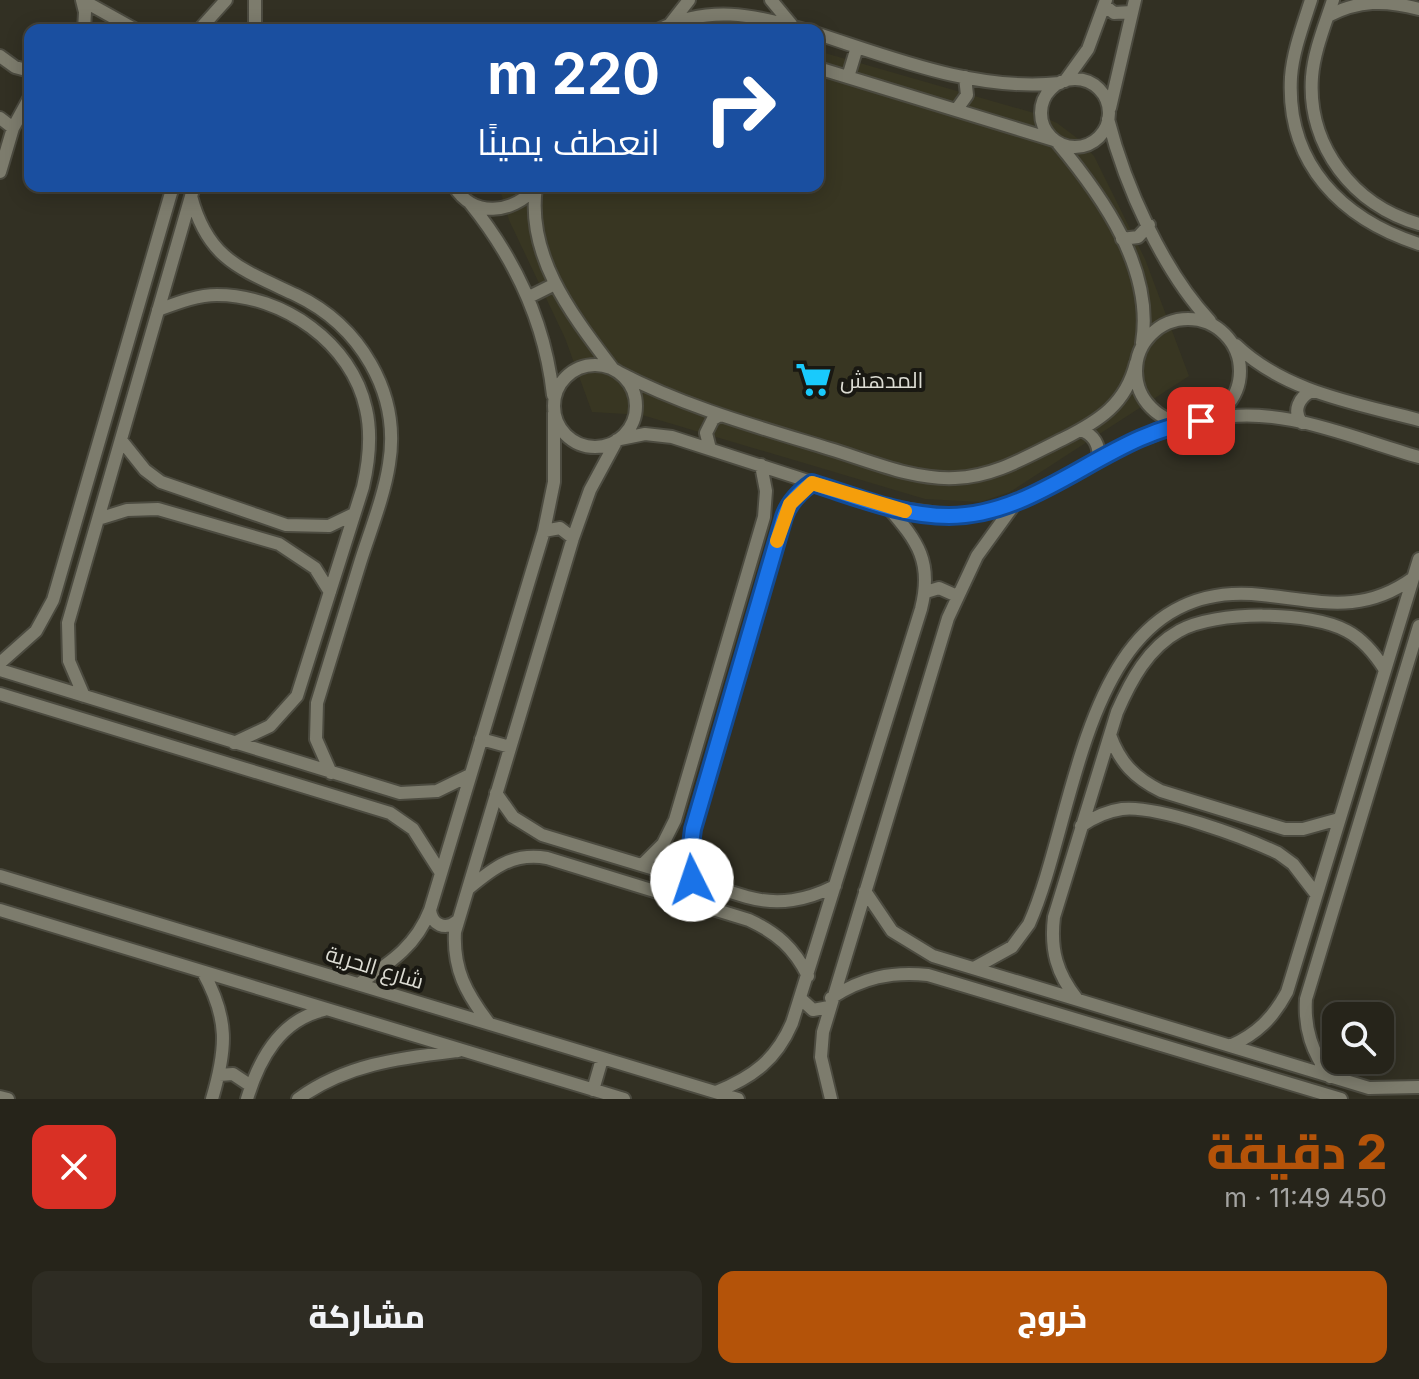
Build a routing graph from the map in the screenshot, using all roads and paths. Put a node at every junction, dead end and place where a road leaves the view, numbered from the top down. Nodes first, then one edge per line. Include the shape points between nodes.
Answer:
1 (82, 0) edge
2 (226, 0) edge
3 (255, 0) edge
4 (689, 0) edge
5 (771, 0) edge
6 (1311, 0) edge
7 (1333, 0) edge
8 (1106, 3) edge
9 (1134, 6) edge
10 (1413, 6) edge
11 (1328, 16) junction
12 (84, 24) edge
13 (125, 24) edge
14 (204, 24) edge
15 (255, 24) edge
16 (670, 24) joint
17 (784, 24) edge
18 (794, 24) edge
19 (824, 36) edge
20 (857, 47) junction
21 (0, 56) edge
22 (24, 69) edge
23 (824, 70) edge
24 (848, 77) junction
25 (965, 77) junction
26 (1062, 82) junction
27 (24, 108) edge
28 (957, 109) junction
29 (1108, 117) junction
30 (0, 118) edge
31 (13, 128) junction
32 (1321, 137) junction
33 (1056, 141) junction
34 (1302, 145) junction
35 (0, 172) edge
36 (171, 192) edge
37 (192, 192) edge
38 (192, 192) edge
39 (458, 192) edge
40 (530, 192) edge
41 (536, 192) edge
42 (470, 203) junction
43 (1419, 224) edge
44 (1149, 225) junction
45 (1122, 239) junction
46 (1419, 244) edge
47 (245, 273) junction
48 (555, 284) junction
49 (238, 296) junction
50 (529, 297) junction
51 (158, 310) junction
52 (1215, 326) junction
53 (1228, 338) junction
54 (1141, 347) junction
55 (1136, 363) junction
56 (615, 370) junction
57 (1312, 391) junction
58 (112, 396) junction
59 (132, 401) junction
60 (554, 406) junction
61 (720, 415) junction
62 (1419, 420) edge
63 (1201, 421) junction
64 (1184, 423) junction
65 (1302, 423) junction
66 (1081, 430) junction
67 (121, 440) junction
68 (618, 440) junction
69 (710, 449) junction
70 (1098, 459) junction
71 (1417, 460) edge
72 (761, 465) junction
73 (812, 483) junction
74 (178, 490) junction
75 (1016, 502) junction
76 (888, 507) junction
77 (173, 511) junction
78 (354, 514) junction
79 (98, 519) junction
80 (286, 525) junction
81 (544, 531) junction
82 (573, 538) junction
83 (279, 544) junction
84 (1419, 559) edge
85 (1413, 578) junction
86 (330, 592) junction
87 (926, 592) junction
88 (957, 596) junction
89 (53, 600) junction
90 (1337, 604) junction
91 (72, 607) junction
92 (1331, 624) junction
93 (1419, 626) edge
94 (1136, 643) junction
95 (1150, 655) junction
96 (0, 663) edge
97 (0, 670) edge
98 (1385, 670) junction
99 (0, 694) edge
100 (84, 696) junction
101 (297, 696) junction
102 (317, 703) junction
103 (1110, 733) junction
104 (481, 739) junction
105 (234, 743) junction
106 (510, 747) junction
107 (331, 773) junction
108 (470, 775) junction
109 (380, 788) junction
110 (1349, 788) junction
111 (1161, 791) junction
112 (496, 793) junction
113 (1368, 794) junction
114 (374, 807) junction
115 (1154, 811) junction
116 (1339, 819) junction
117 (1266, 825) junction
118 (1081, 826) junction
119 (542, 835) junction
120 (1261, 845) junction
121 (535, 856) junction
122 (642, 865) junction
123 (441, 873) junction
124 (0, 876) edge
125 (692, 880) junction
126 (835, 886) junction
127 (468, 889) junction
128 (865, 891) junction
129 (1316, 894) junction
130 (755, 899) junction
131 (0, 910) edge
132 (430, 910) junction
133 (1035, 911) junction
134 (1054, 917) junction
135 (749, 920) junction
136 (457, 921) junction
137 (933, 956) junction
138 (974, 968) junction
139 (203, 972) junction
140 (928, 975) junction
141 (808, 976) junction
142 (360, 983) junction
143 (1287, 992) junction
144 (801, 999) junction
145 (1077, 999) junction
146 (1306, 999) junction
147 (830, 1003) junction
148 (328, 1009) junction
149 (1150, 1021) junction
150 (488, 1022) junction
151 (1145, 1040) junction
152 (1230, 1046) junction
153 (463, 1050) junction
154 (602, 1059) junction
155 (219, 1075) junction
156 (1330, 1077) junction
157 (1419, 1087) edge
158 (593, 1090) junction
159 (249, 1092) edge
160 (716, 1092) junction
161 (1371, 1094) edge
162 (0, 1097) edge
163 (8, 1099) edge
164 (212, 1099) edge
165 (298, 1099) edge
166 (624, 1099) edge
167 (738, 1099) edge
168 (831, 1099) edge
169 (1341, 1099) edge

1 - 12 street
1 - 13 street
2 - 14 street
3 - 15 street
4 - 16 street
5 - 18 street
6 - 34 street via 1291,78
7 - 11 street
8 - 9 street via 1114,13
8 - 26 street via 1088,49
9 - 29 street
10 - 11 street via 1372,1
11 - 32 street via 1312,78
16 - 17 street via 729,12
19 - 20 street
20 - 24 street
20 - 25 street
21 - 22 street
23 - 24 street
24 - 28 street
25 - 26 street via 1012,85
25 - 28 street via 967,95
26 - 29 street via 1075,79 1096,87
26 - 33 street via 1046,96 1041,115
27 - 31 street
28 - 33 street
29 - 33 street via 1089,144
29 - 44 street via 1123,168
30 - 31 street
31 - 35 street
32 - 34 street
32 - 43 street via 1356,189 1390,214
33 - 45 street
34 - 46 street via 1319,177 1342,203 1381,230
36 - 58 street
37 - 47 street via 196,215 210,241
38 - 51 street
39 - 42 street
40 - 42 street via 513,206 484,208
41 - 48 street via 537,241
42 - 50 street via 502,246
44 - 45 street via 1138,237
44 - 52 street via 1189,295
45 - 54 street via 1142,288
47 - 49 street
47 - 102 street via 298,296 338,323 370,360 388,410 390,463
48 - 50 street
48 - 56 street
49 - 51 street via 196,298
49 - 78 street via 310,326 344,360 358,383 370,434 369,461
50 - 60 street via 545,345
51 - 59 street
52 - 53 street
52 - 54 street via 1199,320 1174,321 1151,333
53 - 57 street via 1268,370
53 - 63 street via 1238,361 1237,387 1217,414
54 - 55 street
55 - 64 street via 1142,397 1167,419
55 - 66 street via 1125,394
56 - 60 street via 576,370 566,377
56 - 61 street
56 - 68 street via 627,381 636,405
57 - 62 street
57 - 65 street via 1298,405
58 - 59 street
58 - 89 street
59 - 67 street
60 - 68 street via 567,436 578,444 591,447
60 - 81 street via 554,482
61 - 66 street via 895,469 942,478 989,473
61 - 69 street via 708,425
63 - 64 street
63 - 65 street via 1252,415
64 - 70 street
65 - 71 street
66 - 70 street via 1097,444
67 - 74 street via 145,470
67 - 79 street
68 - 69 street via 659,435
68 - 82 street via 594,482
69 - 72 street
70 - 75 street
72 - 73 street
72 - 122 street via 764,517 680,805 663,844
73 - 76 street
73 - 125 street via 796,496 784,517 693,829
74 - 77 street
74 - 80 street
75 - 76 street via 953,516
75 - 88 street via 977,556
76 - 87 street via 919,546
77 - 79 street via 143,508
77 - 83 street
78 - 80 street via 329,526
78 - 86 street
79 - 91 street
80 - 83 street via 287,536
81 - 82 street via 560,528
81 - 104 street
82 - 106 street
83 - 86 street via 315,568
84 - 85 street
85 - 90 street via 1385,595
85 - 98 street
86 - 101 street
87 - 88 street via 939,588
87 - 126 street
88 - 128 street
89 - 91 street via 61,609
89 - 96 street via 36,631
90 - 92 street
90 - 94 street via 1257,594 1208,598 1168,614
91 - 100 street via 69,661
92 - 95 street via 1260,616 1214,618 1179,631
92 - 98 street via 1363,642
93 - 113 street
94 - 95 street
94 - 133 street via 1099,704
95 - 103 street via 1126,692
97 - 100 street
98 - 110 street
99 - 114 street
100 - 105 street
101 - 102 street
101 - 105 street via 270,726
102 - 107 street via 316,739
103 - 111 street via 1128,769
103 - 118 street
104 - 106 street
104 - 108 street
105 - 107 street
106 - 112 street
107 - 109 street
108 - 109 street via 419,794
108 - 123 street
109 - 114 street
110 - 113 street
110 - 116 street
111 - 115 street
111 - 117 street
112 - 119 street via 513,817
112 - 127 street
113 - 146 street
114 - 123 street via 413,829
115 - 118 street via 1109,812
115 - 120 street
116 - 117 street via 1303,829
116 - 129 street
117 - 120 street
118 - 134 street
119 - 121 street via 535,842
119 - 122 street
120 - 129 street via 1293,864
121 - 127 street via 509,860
121 - 135 street
122 - 125 street
123 - 132 street
124 - 142 street, شارع الحرية
125 - 130 street
126 - 130 street via 797,900
126 - 141 street
127 - 136 street
128 - 137 street via 892,931
128 - 147 street
129 - 143 street
130 - 135 street via 756,911
131 - 139 street
132 - 136 street via 439,926
132 - 142 street via 406,950
133 - 134 street
133 - 138 street via 1012,947
134 - 145 street via 1055,961
135 - 141 street via 791,947
136 - 150 street via 457,969
137 - 138 street
137 - 140 street via 925,964
138 - 145 street
139 - 148 street
139 - 155 street via 225,1030
140 - 147 street via 877,977 853,985
140 - 151 street
141 - 144 street
142 - 150 street, شارع الحرية
143 - 146 street via 1295,1000
143 - 152 street via 1264,1025
144 - 147 street via 813,1010
144 - 160 street via 772,1058 758,1072
145 - 149 street
146 - 156 street via 1307,1032
147 - 168 street via 821,1057
148 - 153 street
148 - 159 street via 311,1013 280,1035 267,1050
149 - 151 street
149 - 152 street
150 - 154 street, شارع الحرية
151 - 169 street
152 - 156 street
153 - 158 street
153 - 165 street via 363,1066
154 - 158 street
154 - 160 street, شارع الحرية
155 - 159 street via 240,1076
155 - 164 street
156 - 161 street
157 - 161 street
158 - 166 street
160 - 167 street, شارع الحرية
162 - 163 street

